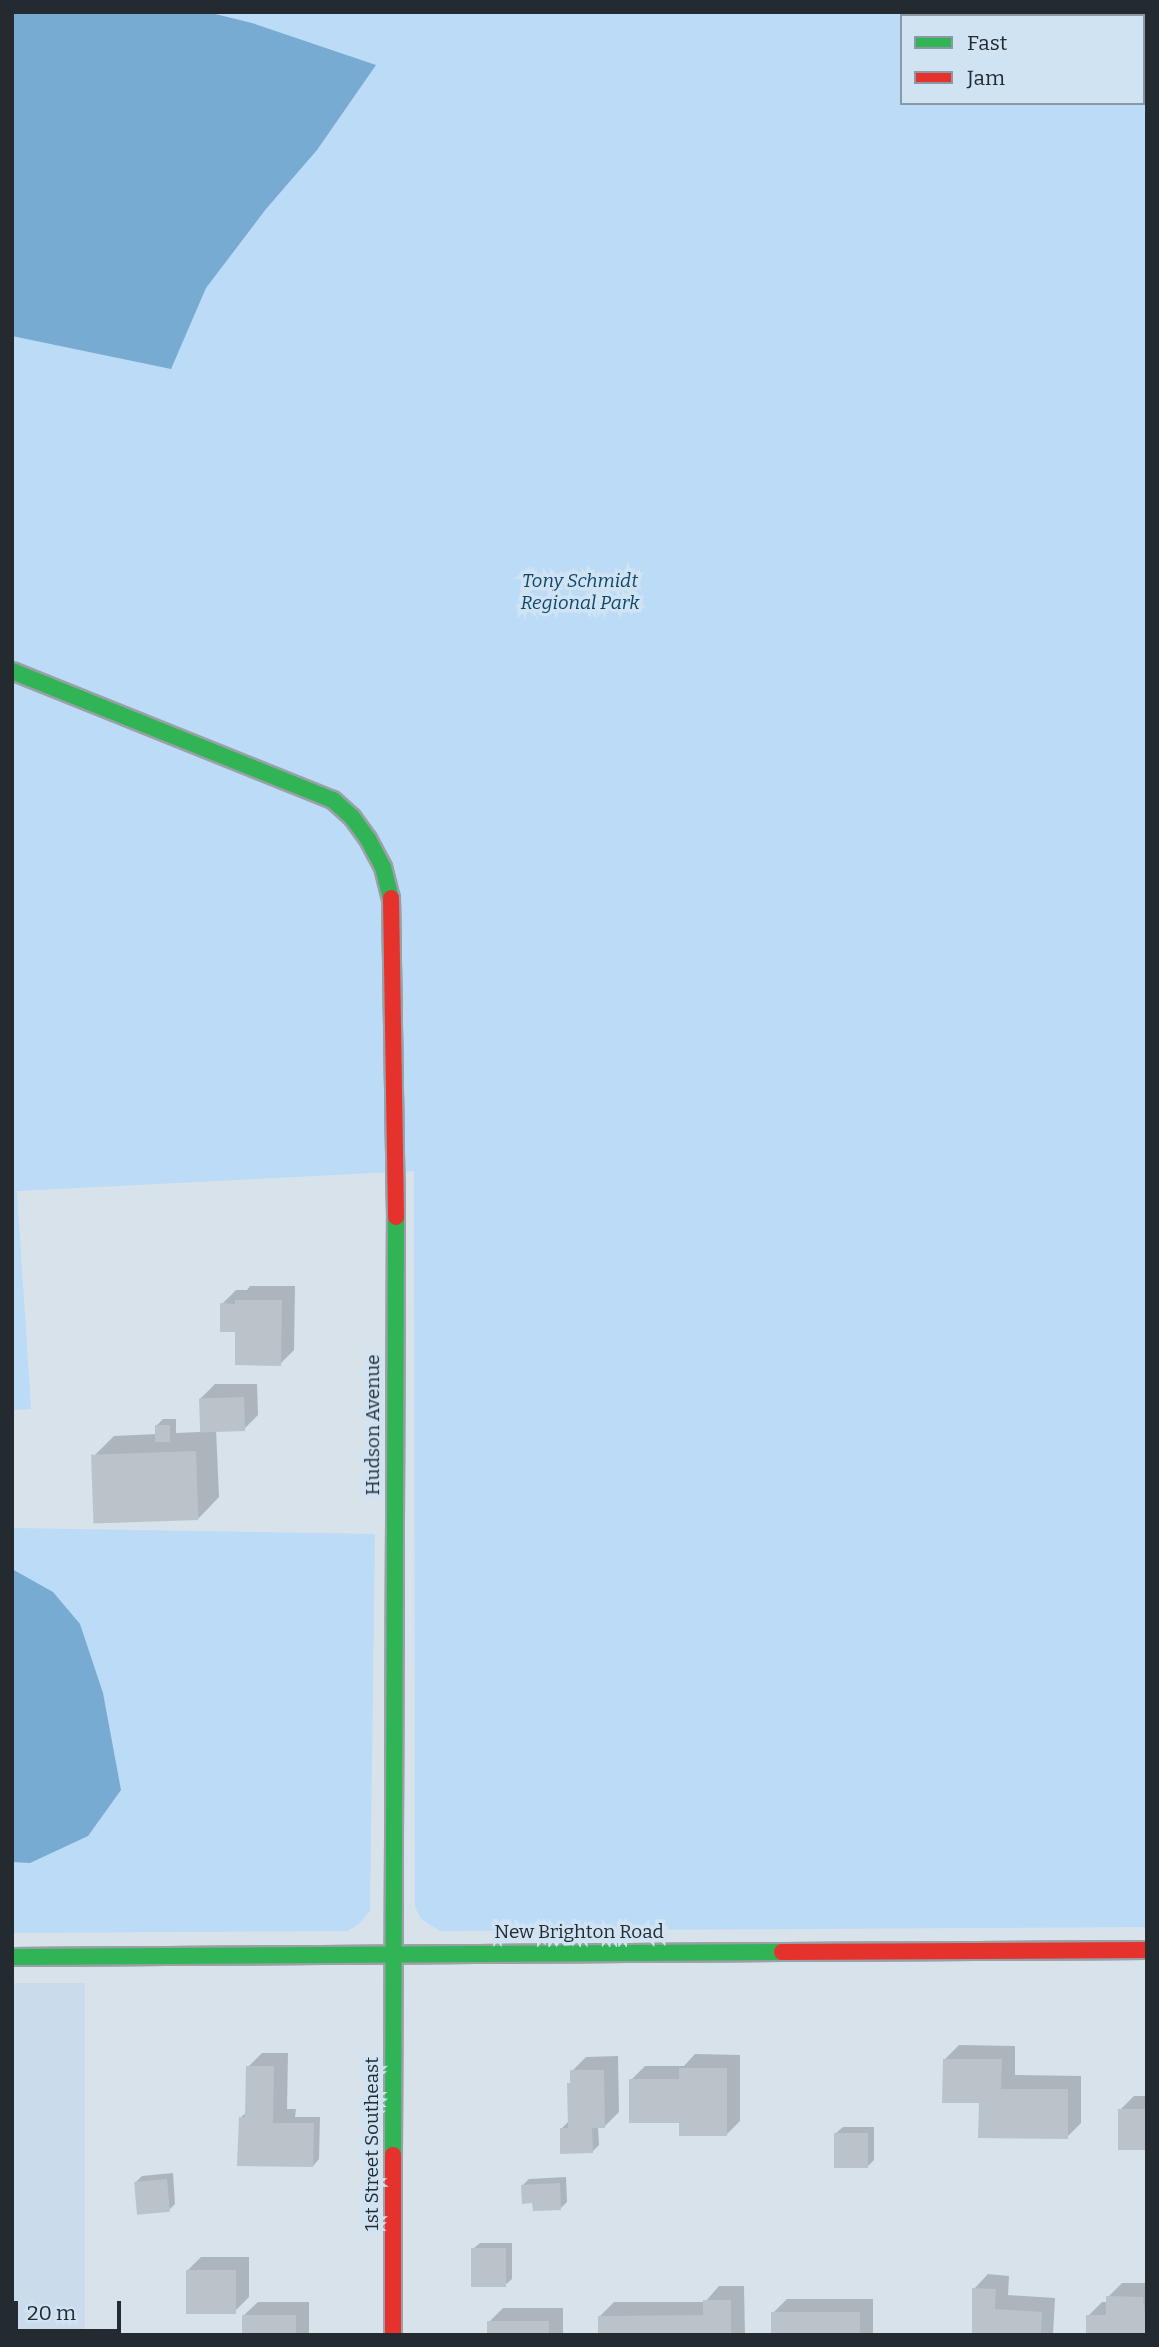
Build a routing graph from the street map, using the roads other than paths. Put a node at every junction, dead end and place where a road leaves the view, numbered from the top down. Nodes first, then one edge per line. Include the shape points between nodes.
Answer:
1 (12, 671) edge
2 (1147, 1950) edge
3 (393, 1954) junction
4 (12, 1957) edge
5 (393, 2335) edge

1 - 3 street, Hudson Avenue via 333,800 352,817 383,867 391,896 396,1171
2 - 3 street, New Brighton Road
3 - 4 street, New Brighton Road
3 - 5 street, 1st Street Southeast

